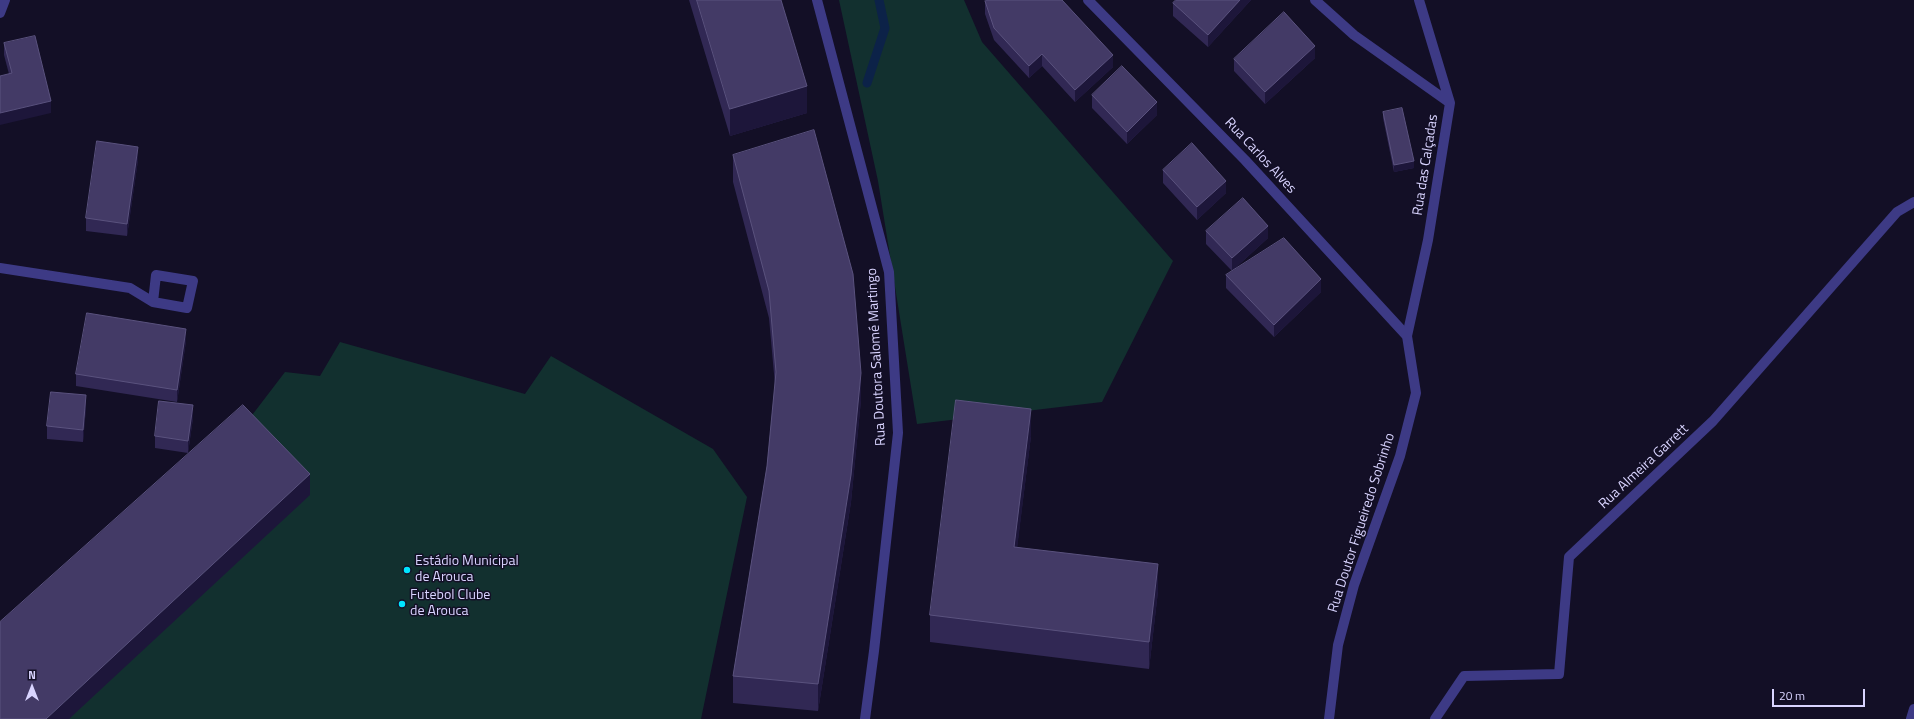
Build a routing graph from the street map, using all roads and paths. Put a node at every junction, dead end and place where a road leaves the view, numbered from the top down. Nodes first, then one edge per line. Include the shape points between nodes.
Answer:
1 (5, 0) edge
2 (817, 0) edge
3 (1088, 0) edge
4 (1315, 0) edge
5 (1419, 0) edge
6 (0, 12) edge
7 (1450, 103) junction
8 (1914, 202) edge
9 (0, 268) edge
10 (154, 302) junction
11 (1407, 336) junction
12 (1914, 709) edge
13 (865, 719) edge
14 (1329, 719) edge
15 (1435, 719) edge
16 (1911, 719) edge

1 - 6 street
2 - 13 street, Rua Doutora Salomé Martingo via 889,272 898,433
3 - 11 street, Rua Carlos Alves via 1245,160
4 - 7 street via 1354,35
5 - 7 street, Rua das Calçadas
7 - 11 street, Rua das Calçadas via 1428,240
8 - 15 street, Rua Almeira Garrett via 1897,212 1713,421 1569,557 1559,674 1464,676
9 - 10 street via 130,288
10 - 10 street via 187,308 193,281 156,274
11 - 14 street, Rua Doutor Figueiredo Sobrinho via 1416,393 1400,456 1354,585 1338,645
12 - 16 street

